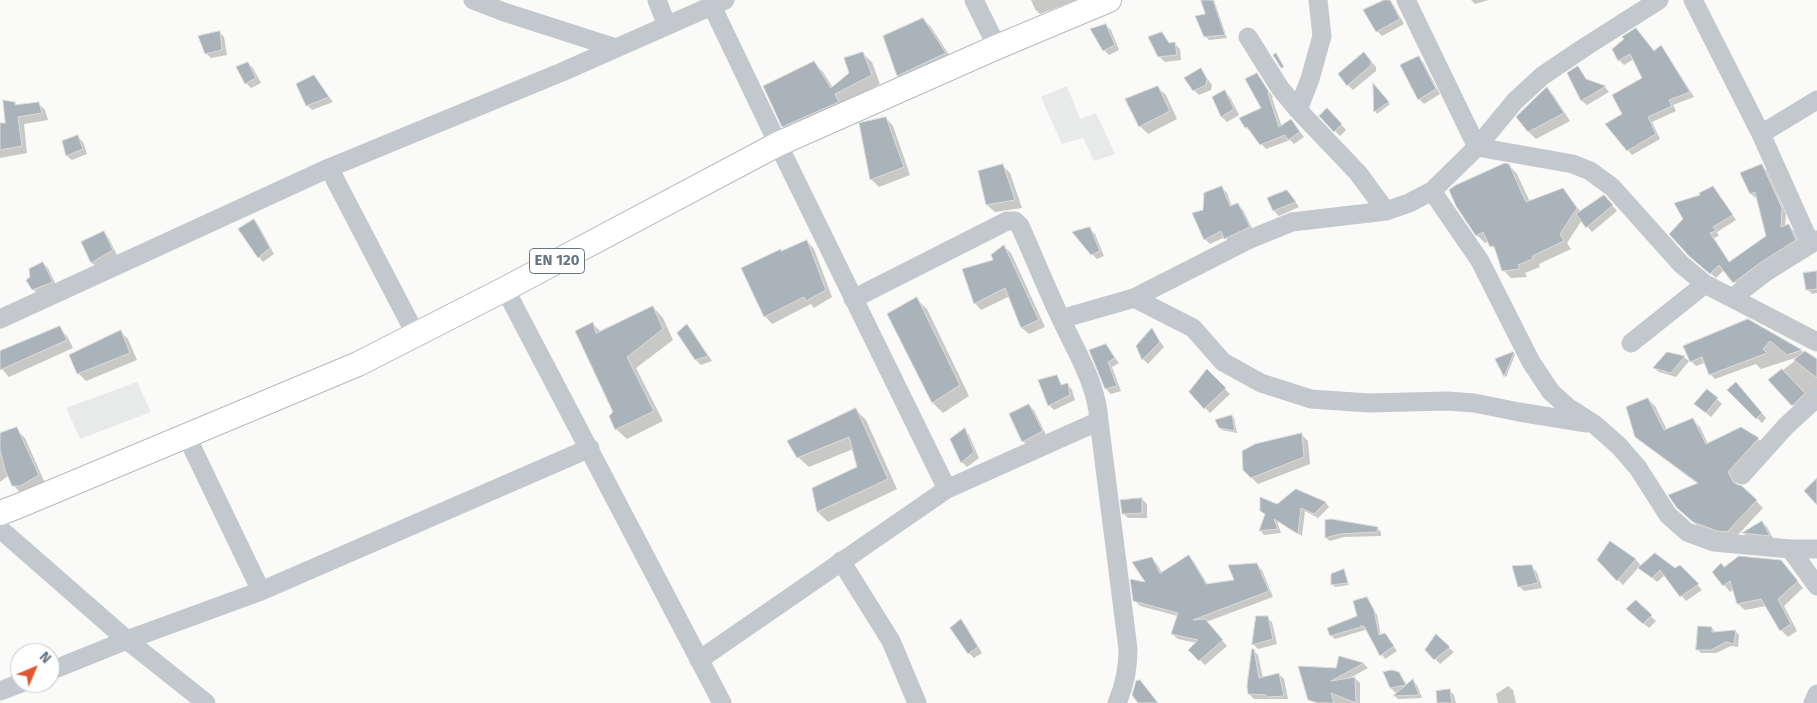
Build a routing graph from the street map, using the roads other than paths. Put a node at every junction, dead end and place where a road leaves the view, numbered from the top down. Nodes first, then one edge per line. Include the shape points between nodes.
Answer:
1 (473, 0) edge
2 (657, 0) edge
3 (974, 0) edge
4 (1109, 0) edge
5 (1318, 0) edge
6 (1406, 0) edge
7 (1660, 0) edge
8 (1693, 0) edge
9 (718, 3) edge
10 (667, 26) junction
11 (1248, 37) dead end
12 (996, 47) junction
13 (616, 48) junction
14 (1817, 100) edge
15 (1298, 110) junction
16 (1761, 134) junction
17 (778, 144) junction
18 (1477, 147) junction
19 (330, 168) junction
20 (1432, 191) junction
21 (1386, 211) junction
22 (1814, 242) edge
23 (1705, 284) junction
24 (505, 289) junction
25 (853, 298) junction
26 (1134, 298) junction
27 (1732, 298) junction
28 (0, 319) edge
29 (1061, 319) junction
30 (416, 335) junction
31 (1817, 342) edge
32 (1630, 343) dead end
33 (1817, 395) edge
34 (1099, 421) junction
35 (1594, 424) junction
36 (186, 435) junction
37 (590, 448) junction
38 (1742, 475) dead end
39 (947, 489) junction
40 (0, 513) edge
41 (0, 529) edge
42 (1790, 549) junction
43 (1817, 549) edge
44 (841, 561) junction
45 (1817, 586) edge
46 (261, 591) junction
47 (127, 640) junction
48 (699, 660) junction
49 (60, 667) edge
50 (0, 693) edge
51 (1817, 694) edge
52 (8, 703) edge
53 (206, 703) edge
54 (722, 703) edge
55 (917, 703) edge
56 (1117, 703) edge
57 (1813, 703) edge

1 - 13 street
2 - 10 street
3 - 12 street
4 - 12 main road, EN 120
5 - 15 street via 1322,36
6 - 18 street
7 - 18 street via 1542,76 1515,101
8 - 16 street
9 - 10 street
9 - 17 street
10 - 13 street
11 - 15 street
12 - 17 main road, EN 120
13 - 19 street
14 - 16 street
15 - 21 street via 1358,173
16 - 22 street
17 - 24 main road, EN 120
17 - 25 street
18 - 20 street
18 - 23 street via 1573,164 1590,171 1612,187 1681,264
19 - 28 street
19 - 30 street
20 - 21 street
20 - 35 street via 1480,261 1531,362 1551,392
21 - 26 street via 1292,222 1248,240
22 - 27 street
23 - 27 street
23 - 32 street
24 - 30 main road, EN 120
24 - 37 street
25 - 29 street via 1007,221 1015,221
25 - 39 street
26 - 29 street
26 - 35 street via 1193,328 1223,362 1261,383 1311,399 1369,403 1474,403
27 - 31 street
29 - 34 street via 1088,374 1098,404
30 - 36 main road, EN 120 via 358,364
33 - 38 street via 1812,404 1786,426
34 - 39 street
34 - 56 street via 1128,649 1125,684
35 - 42 street via 1638,468 1668,515 1687,532 1714,542
36 - 40 main road, EN 120
36 - 46 street
37 - 46 street
37 - 48 street
39 - 44 street
41 - 47 street
42 - 43 street
42 - 45 street
44 - 48 street
44 - 55 street via 891,641
46 - 47 street
47 - 49 street
47 - 53 street
48 - 54 street
50 - 52 street
51 - 57 street

